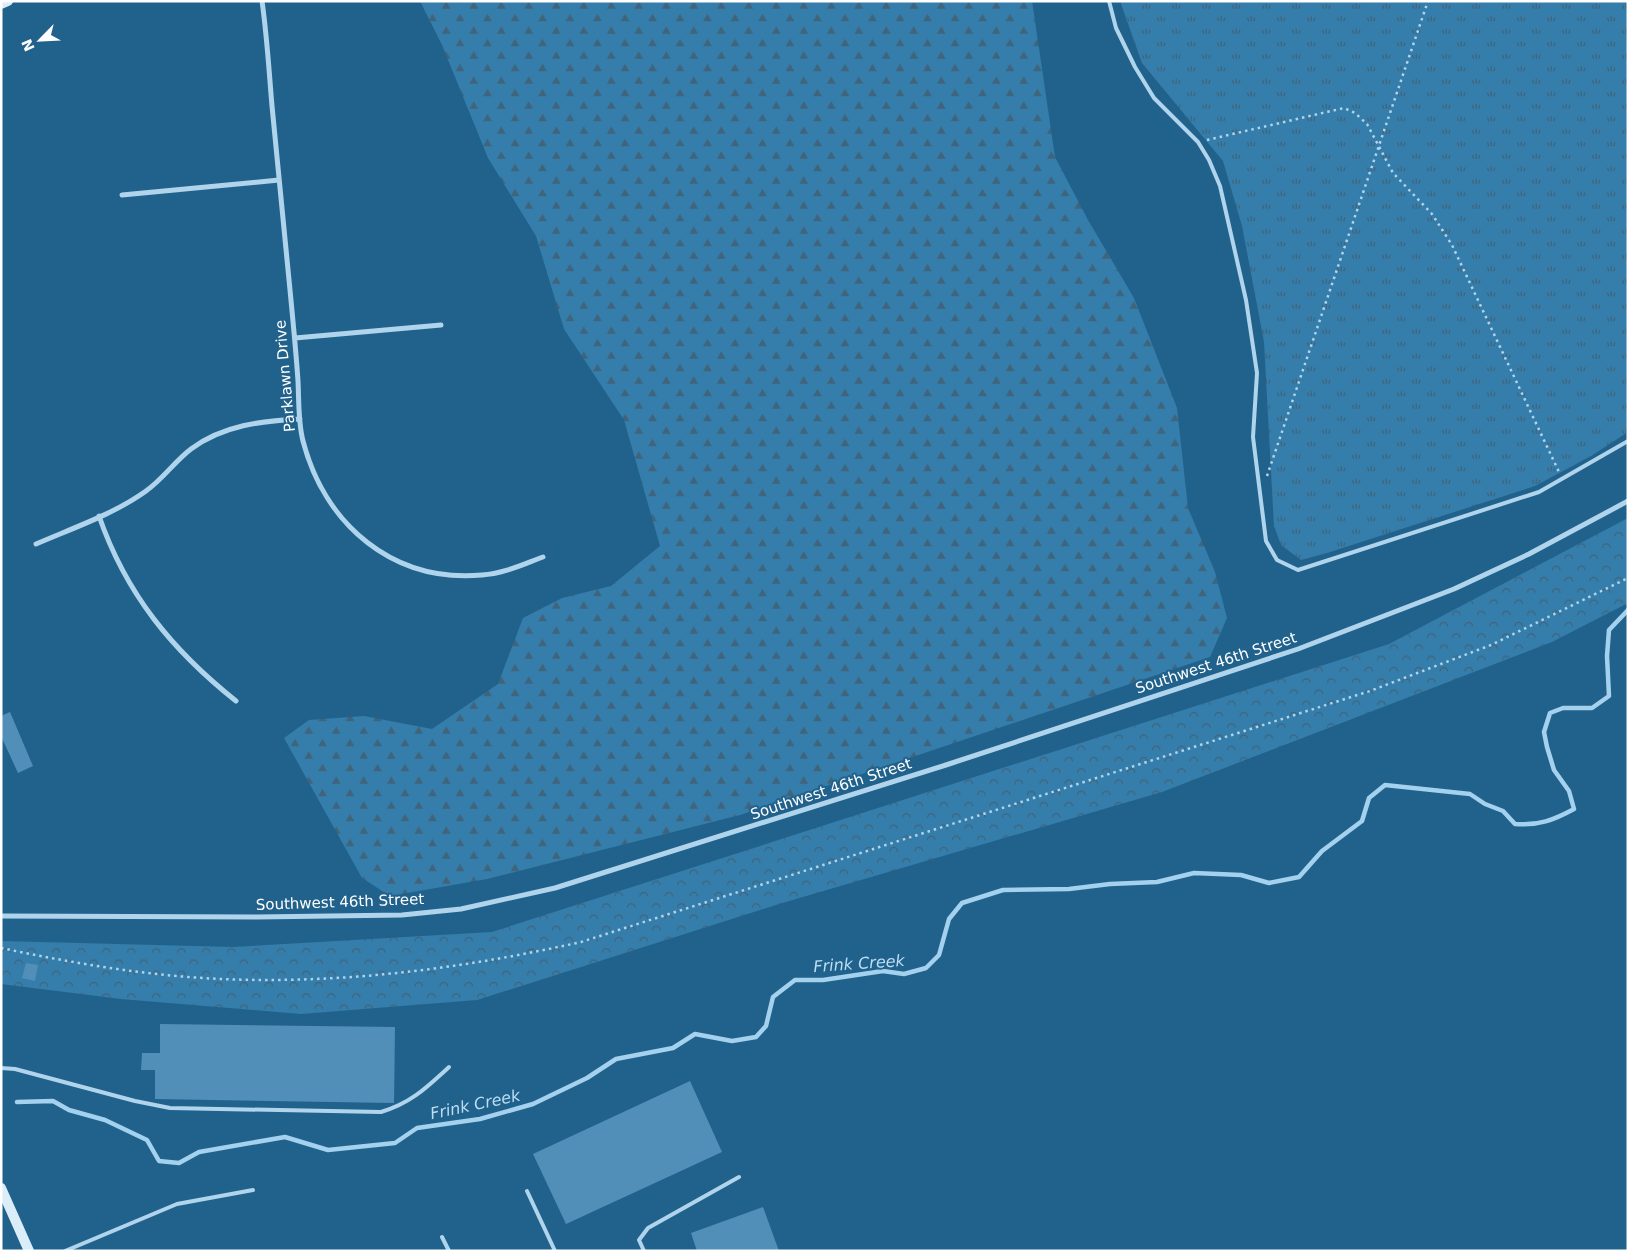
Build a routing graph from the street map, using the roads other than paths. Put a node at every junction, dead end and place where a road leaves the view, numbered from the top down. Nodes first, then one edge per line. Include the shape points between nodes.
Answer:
1 (8, 1) edge
2 (262, 1) edge
3 (1109, 1) edge
4 (1, 4) edge
5 (279, 180) junction
6 (122, 195) dead end
7 (441, 325) dead end
8 (295, 338) junction
9 (300, 419) junction
10 (1628, 441) edge
11 (1628, 501) edge
12 (99, 516) junction
13 (36, 544) dead end
14 (544, 557) dead end
15 (236, 701) dead end
16 (1, 916) edge
17 (449, 1067) dead end
18 (1, 1068) edge
19 (739, 1177) dead end
20 (1, 1188) edge
21 (253, 1190) dead end
22 (527, 1191) dead end
23 (442, 1237) dead end
24 (28, 1251) edge
25 (65, 1251) edge
26 (449, 1251) edge
27 (555, 1251) edge
28 (644, 1251) edge

1 - 4 main road
2 - 5 street, Parklawn Drive
3 - 10 lane via 1116,28 1135,68 1154,98 1198,142 1220,186 1246,300 1257,373 1253,437 1260,496 1266,541 1277,560 1298,570 1539,492
5 - 6 street
5 - 8 street, Parklawn Drive
7 - 8 street
8 - 9 street, Parklawn Drive
9 - 12 street via 248,423 219,433 192,448 148,490
9 - 14 street, Parklawn Drive via 313,472 329,502 361,538 388,557 450,576 499,573
11 - 16 street, Southwest 46th Street via 1529,554 1454,589 1298,649 940,767 555,888 462,908 402,915
12 - 13 street
12 - 15 street via 130,585 151,618 203,675
17 - 18 lane via 418,1095 381,1112 170,1108
19 - 28 lane via 648,1228 639,1240
20 - 24 main road
21 - 25 lane via 177,1204
22 - 27 lane
23 - 26 lane

